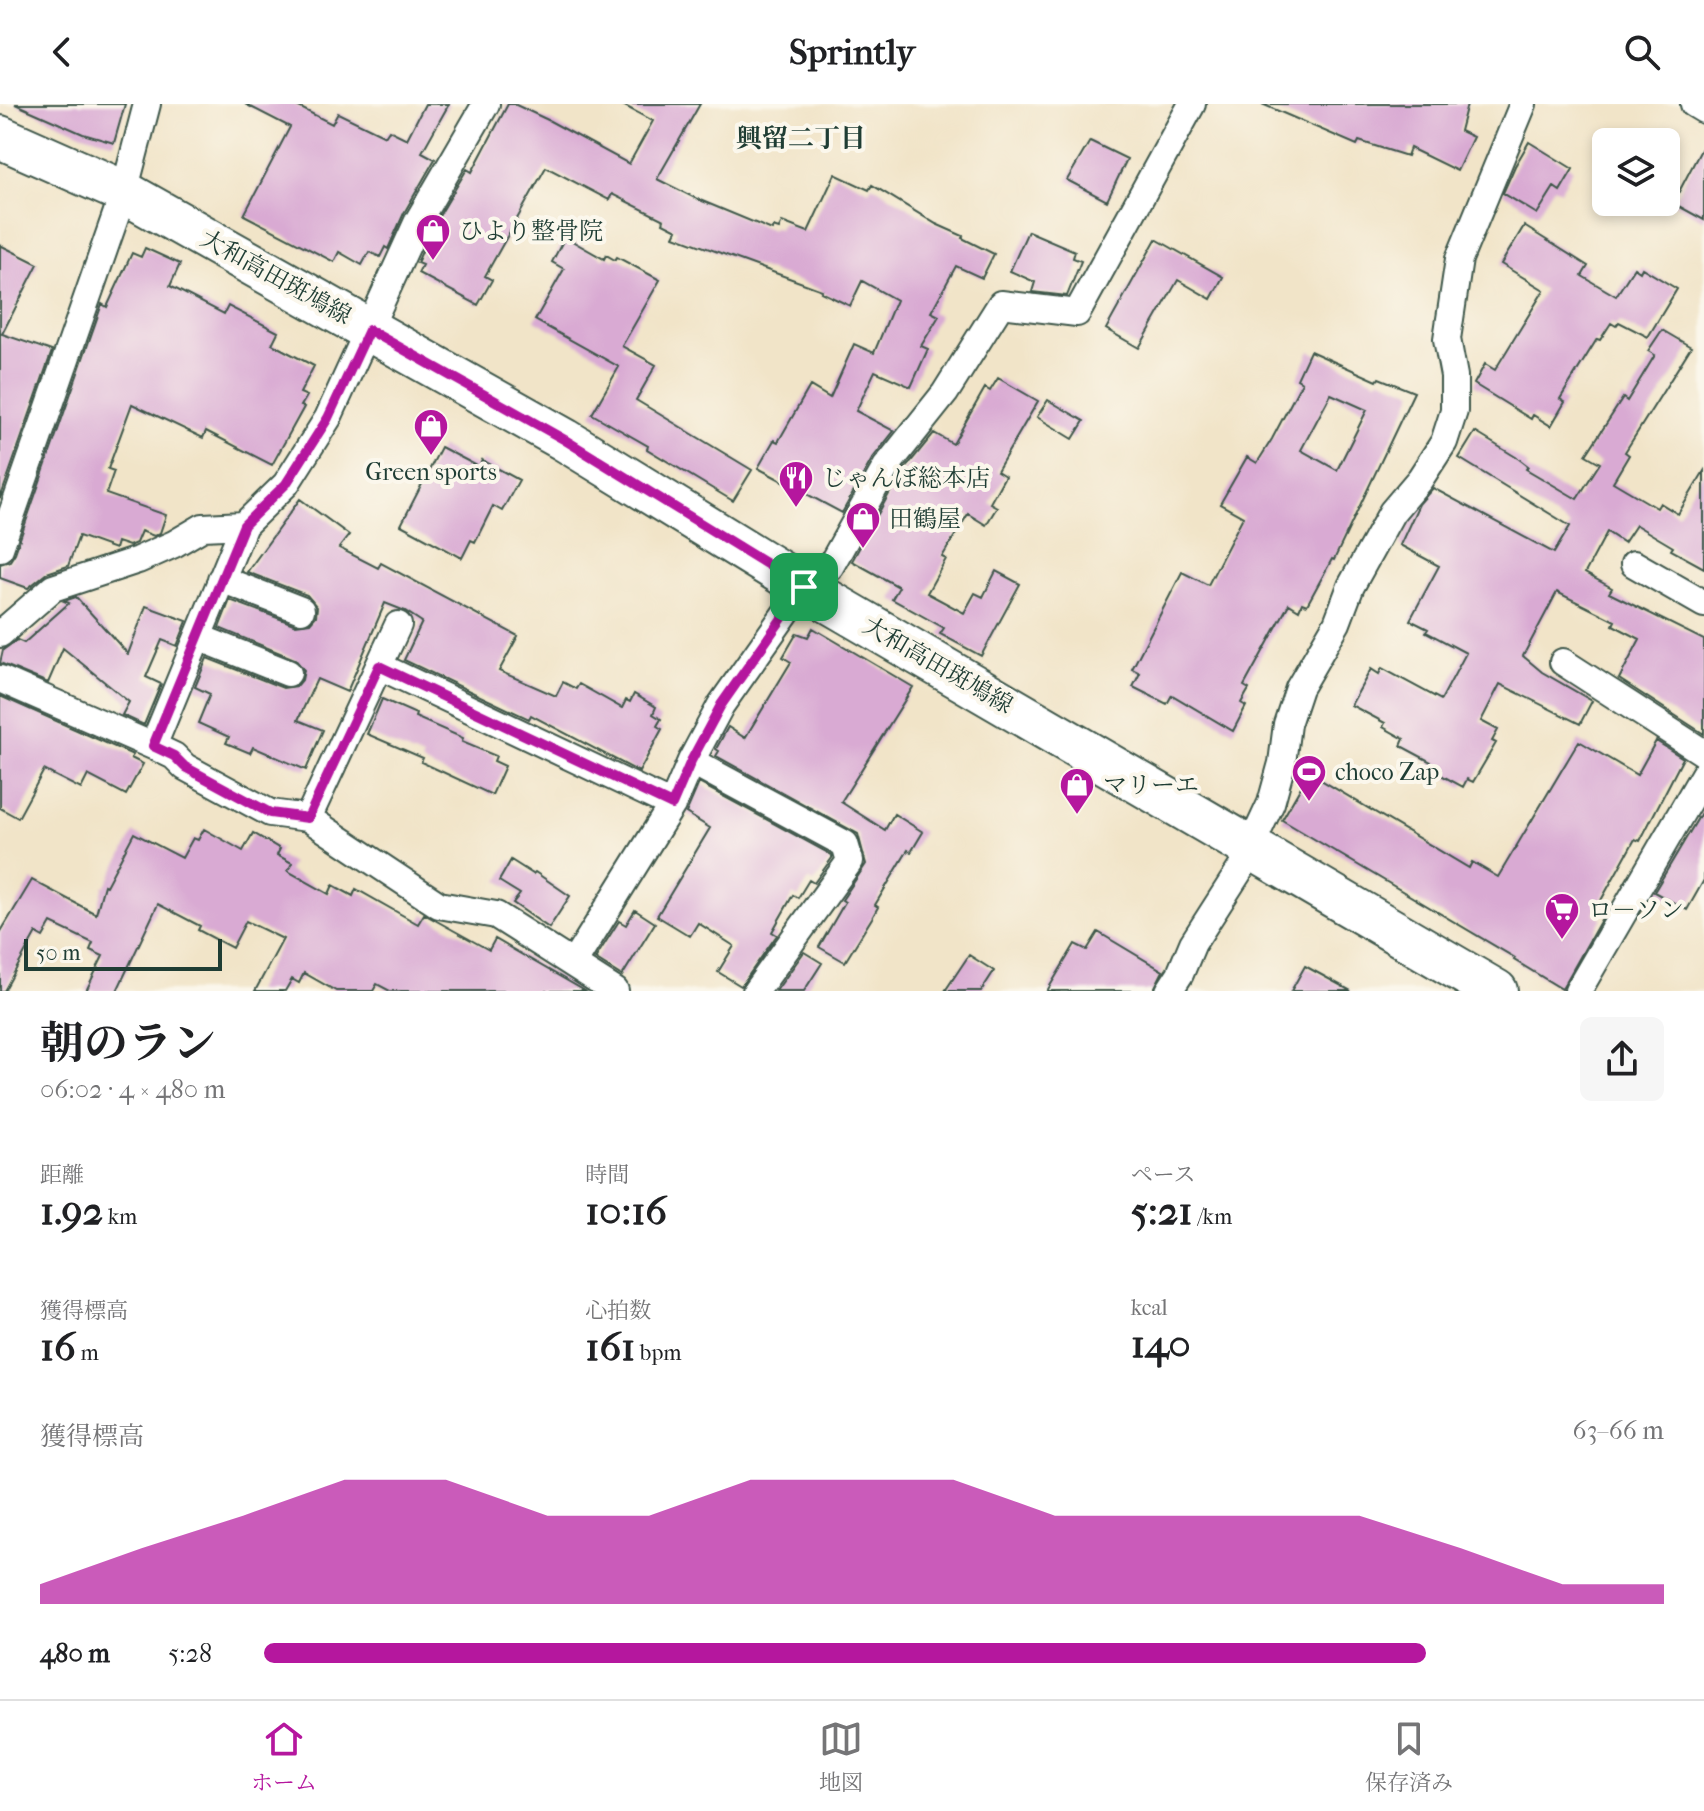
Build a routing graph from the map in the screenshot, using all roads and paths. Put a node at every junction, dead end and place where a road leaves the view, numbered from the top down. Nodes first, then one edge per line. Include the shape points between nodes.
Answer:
1 (147, 104) edge
2 (486, 104) edge
3 (1192, 104) edge
4 (1523, 104) edge
5 (1694, 104) edge
6 (1704, 110) edge
7 (0, 137) edge
8 (124, 192) junction
9 (369, 330) junction
10 (244, 525) junction
11 (0, 548) edge
12 (1634, 564) dead end
13 (221, 579) junction
14 (804, 587) junction
15 (1704, 604) edge
16 (301, 610) dead end
17 (398, 625) dead end
18 (0, 634) edge
19 (198, 637) junction
20 (1563, 662) dead end
21 (379, 666) junction
22 (288, 673) dead end
23 (0, 679) edge
24 (153, 746) junction
25 (1704, 753) edge
26 (691, 761) junction
27 (1704, 774) edge
28 (672, 805) junction
29 (308, 818) junction
30 (1253, 847) junction
31 (573, 964) junction
32 (615, 991) edge
33 (756, 991) edge
34 (1169, 991) edge
35 (1496, 991) edge
36 (1578, 991) edge

1 - 8 street
2 - 9 street via 418,221
3 - 14 street via 1077,313 1001,304 945,393 886,467 830,567
4 - 30 street via 1459,259 1447,339 1454,411 1444,442 1392,512 1299,688 1271,803
5 - 6 street
7 - 8 main road, 大和高田斑鳩線
8 - 9 main road, 大和高田斑鳩線
8 - 11 street
9 - 10 street via 328,418 286,484
9 - 14 main road, 大和高田斑鳩線 via 565,440
10 - 13 street
10 - 18 street via 203,527 138,560 53,588
12 - 15 street
13 - 16 street
13 - 19 street
14 - 26 street via 721,705
14 - 30 main road, 大和高田斑鳩線
17 - 21 street
19 - 22 street
19 - 24 street
20 - 25 street
21 - 28 street
21 - 29 street
23 - 24 street
24 - 29 street via 270,813
26 - 28 street
26 - 33 street via 845,844 850,861
27 - 36 street
28 - 31 street
29 - 31 street via 439,905 496,915
30 - 34 street
30 - 35 main road, 大和高田斑鳩線
31 - 32 street

